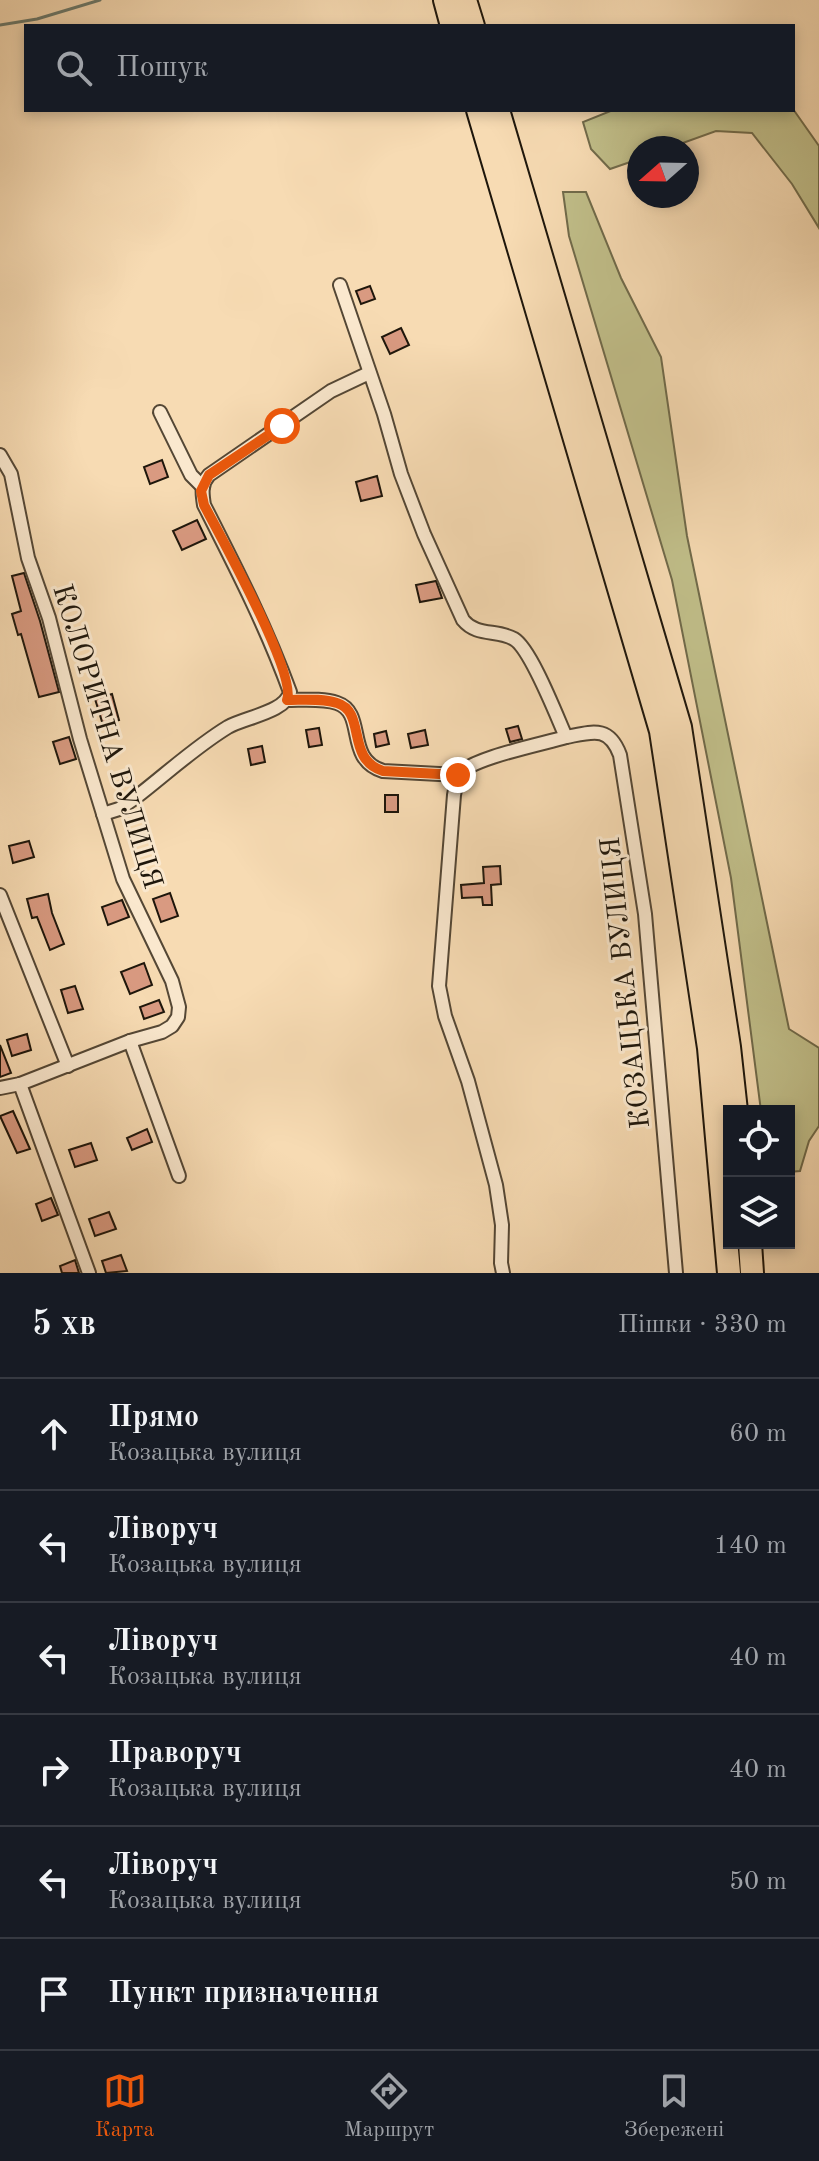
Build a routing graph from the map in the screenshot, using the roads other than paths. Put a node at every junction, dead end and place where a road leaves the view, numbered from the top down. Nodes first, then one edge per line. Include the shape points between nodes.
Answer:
1 (445, 0) edge
2 (465, 0) edge
3 (451, 24) edge
4 (472, 24) edge
5 (479, 112) edge
6 (499, 112) edge
7 (340, 285) dead end
8 (369, 373) junction
9 (160, 412) dead end
10 (0, 455) edge
11 (203, 487) junction
12 (287, 700) junction
13 (566, 737) junction
14 (458, 775) junction
15 (103, 814) junction
16 (0, 895) edge
17 (130, 1041) junction
18 (68, 1066) junction
19 (20, 1084) junction
20 (0, 1088) edge
21 (735, 1105) edge
22 (179, 1176) dead end
23 (750, 1249) edge
24 (89, 1273) edge
25 (503, 1273) edge
26 (676, 1273) edge
27 (729, 1273) edge
28 (752, 1273) edge

1 - 3 highway
2 - 4 highway
5 - 27 highway via 661,731 709,1048
6 - 21 highway via 680,727
7 - 8 street
8 - 11 street via 331,391 209,475
8 - 13 street via 407,489 463,620 474,630 501,634 520,644
9 - 11 street via 191,475
10 - 15 street, КОЛОРИТНА ВУЛИЦЯ via 11,474 28,558
11 - 12 street via 204,505 275,650 290,692
12 - 14 street, КОЗАЦЬКА ВУЛИЦЯ via 333,702 346,708 360,752 372,767
12 - 15 street, КОЗАЦЬКА ВУЛИЦЯ via 228,727 135,798
13 - 14 street, КОЗАЦЬКА ВУЛИЦЯ via 479,762
13 - 26 street, КОЗАЦЬКА ВУЛИЦЯ via 599,732 616,744 620,755 645,914
14 - 25 street via 439,986 496,1185
15 - 17 street, КОЛОРИТНА ВУЛИЦЯ via 123,879 178,997 178,1017 172,1026
16 - 18 street
17 - 18 street
17 - 22 street
18 - 19 street
19 - 20 street
19 - 24 street
23 - 28 highway

